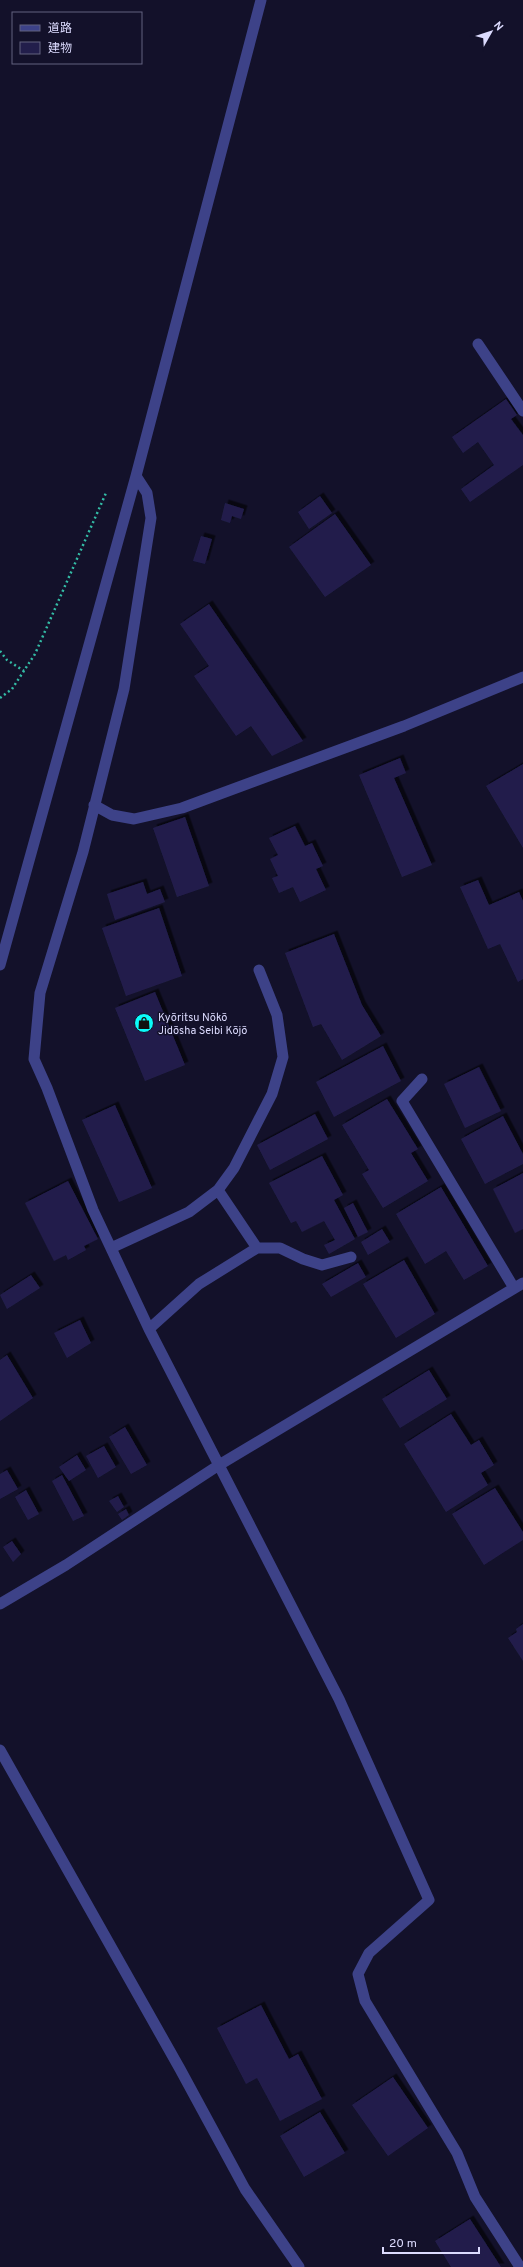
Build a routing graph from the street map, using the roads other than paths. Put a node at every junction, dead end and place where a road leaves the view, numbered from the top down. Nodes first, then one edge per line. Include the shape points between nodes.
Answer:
1 (261, 0) edge
2 (478, 344) dead end
3 (523, 411) edge
4 (136, 476) junction
5 (523, 677) edge
6 (94, 805) junction
7 (0, 966) edge
8 (259, 970) dead end
9 (422, 1079) dead end
10 (218, 1190) junction
11 (111, 1248) junction
12 (257, 1248) junction
13 (351, 1256) dead end
14 (519, 1285) edge
15 (149, 1329) junction
16 (219, 1464) junction
17 (0, 1604) edge
18 (0, 1750) edge
19 (298, 2267) edge
20 (520, 2267) edge

1 - 4 street
2 - 3 street
4 - 6 street via 147,493 151,518 124,689
4 - 7 street
5 - 6 street via 404,726 182,808 134,819 112,815
6 - 11 street via 83,852 40,993 34,1060 93,1210
8 - 10 street via 276,1015 283,1057 272,1094 234,1168
9 - 14 street via 402,1102
10 - 11 street via 189,1212
10 - 12 street
11 - 15 street
12 - 13 street via 280,1248 322,1266
12 - 15 street via 199,1284
14 - 16 street
15 - 16 street
16 - 17 street via 66,1565
16 - 20 street via 339,1699 428,1900 369,1953 358,1974 365,2001 457,2153 475,2197
18 - 19 street via 245,2189

